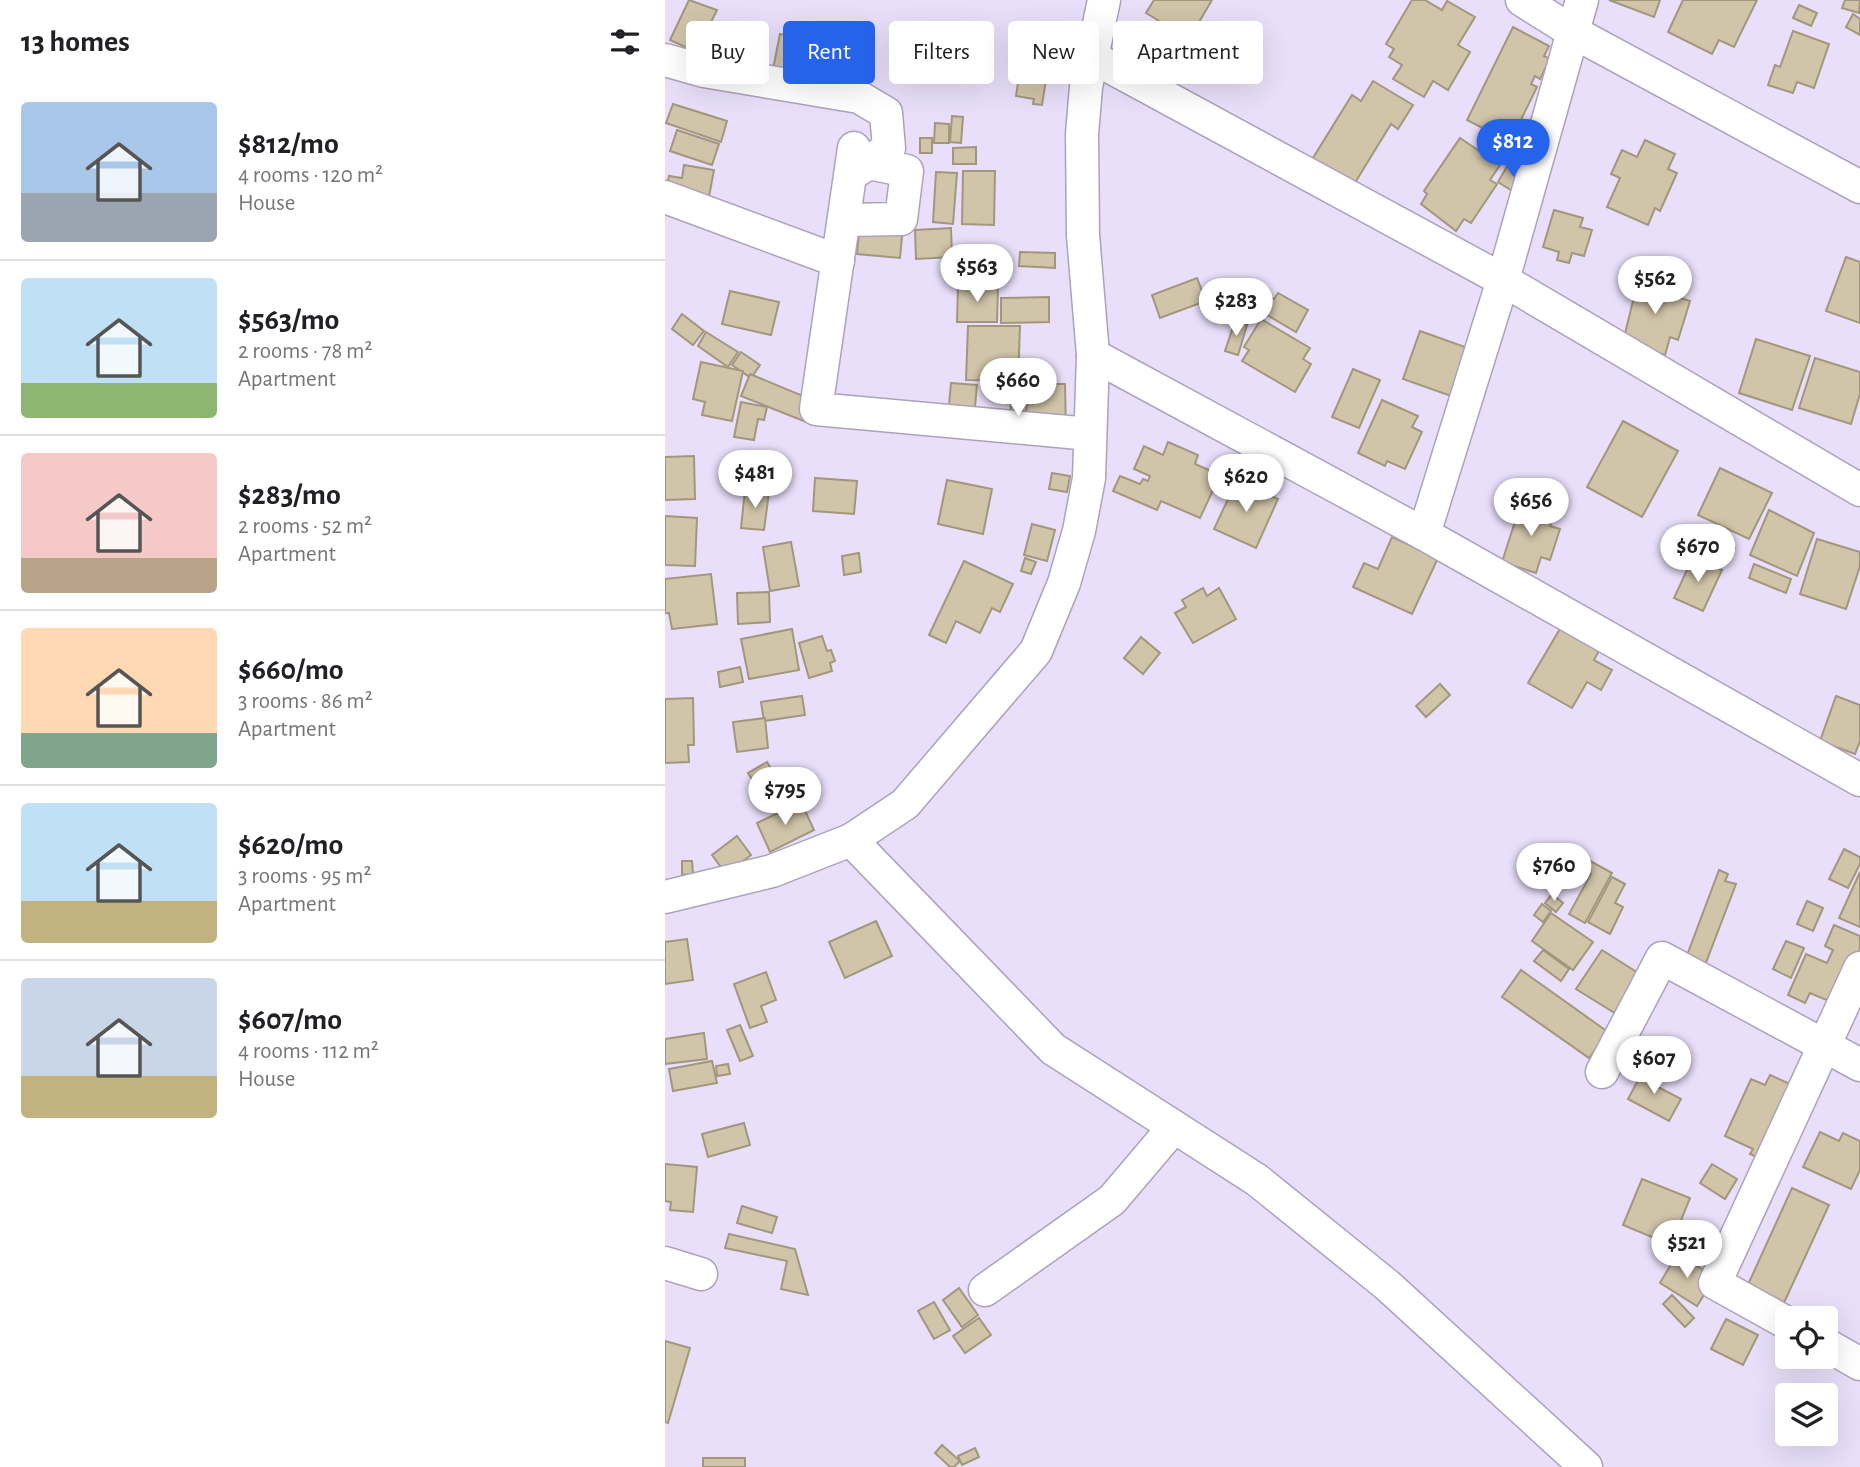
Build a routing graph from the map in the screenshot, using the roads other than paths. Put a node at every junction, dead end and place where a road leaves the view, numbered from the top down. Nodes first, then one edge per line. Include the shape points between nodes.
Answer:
1 (1104, 0) edge
2 (1522, 0) edge
3 (1583, 0) edge
4 (1099, 24) edge
5 (1573, 32) junction
6 (665, 60) edge
7 (1099, 61) edge
8 (1088, 84) edge
9 (853, 161) junction
10 (1860, 187) edge
11 (665, 197) edge
12 (844, 220) junction
13 (838, 261) junction
14 (1503, 280) junction
15 (1093, 355) junction
16 (1090, 434) junction
17 (1860, 490) edge
18 (1424, 534) junction
19 (1860, 780) edge
20 (851, 840) junction
21 (665, 897) edge
22 (1860, 968) edge
23 (1825, 1044) junction
24 (1860, 1065) edge
25 (1602, 1072) dead end
26 (1174, 1127) junction
27 (665, 1263) edge
28 (701, 1275) dead end
29 (985, 1290) dead end
30 (1775, 1316) edge
31 (1838, 1351) edge
32 (1860, 1364) edge
33 (1586, 1467) edge

1 - 4 street
2 - 5 street
3 - 5 street
5 - 10 street
5 - 14 street
6 - 9 street via 859,97 886,113 889,148
7 - 14 street
8 - 15 street via 1082,134 1083,235
9 - 12 street
9 - 12 street via 907,171 901,219
11 - 13 street
12 - 13 street
13 - 16 street via 816,409
14 - 17 street
14 - 18 street
15 - 16 street
15 - 18 street
16 - 20 street via 1089,478 1079,531 1036,652 905,804
18 - 19 street
20 - 21 street via 772,871
20 - 26 street via 1052,1049
22 - 23 street
23 - 24 street
23 - 25 street via 1662,958
23 - 30 street via 1715,1283
26 - 29 street via 1112,1200
26 - 33 street via 1257,1180 1387,1285
27 - 28 street
31 - 32 street

